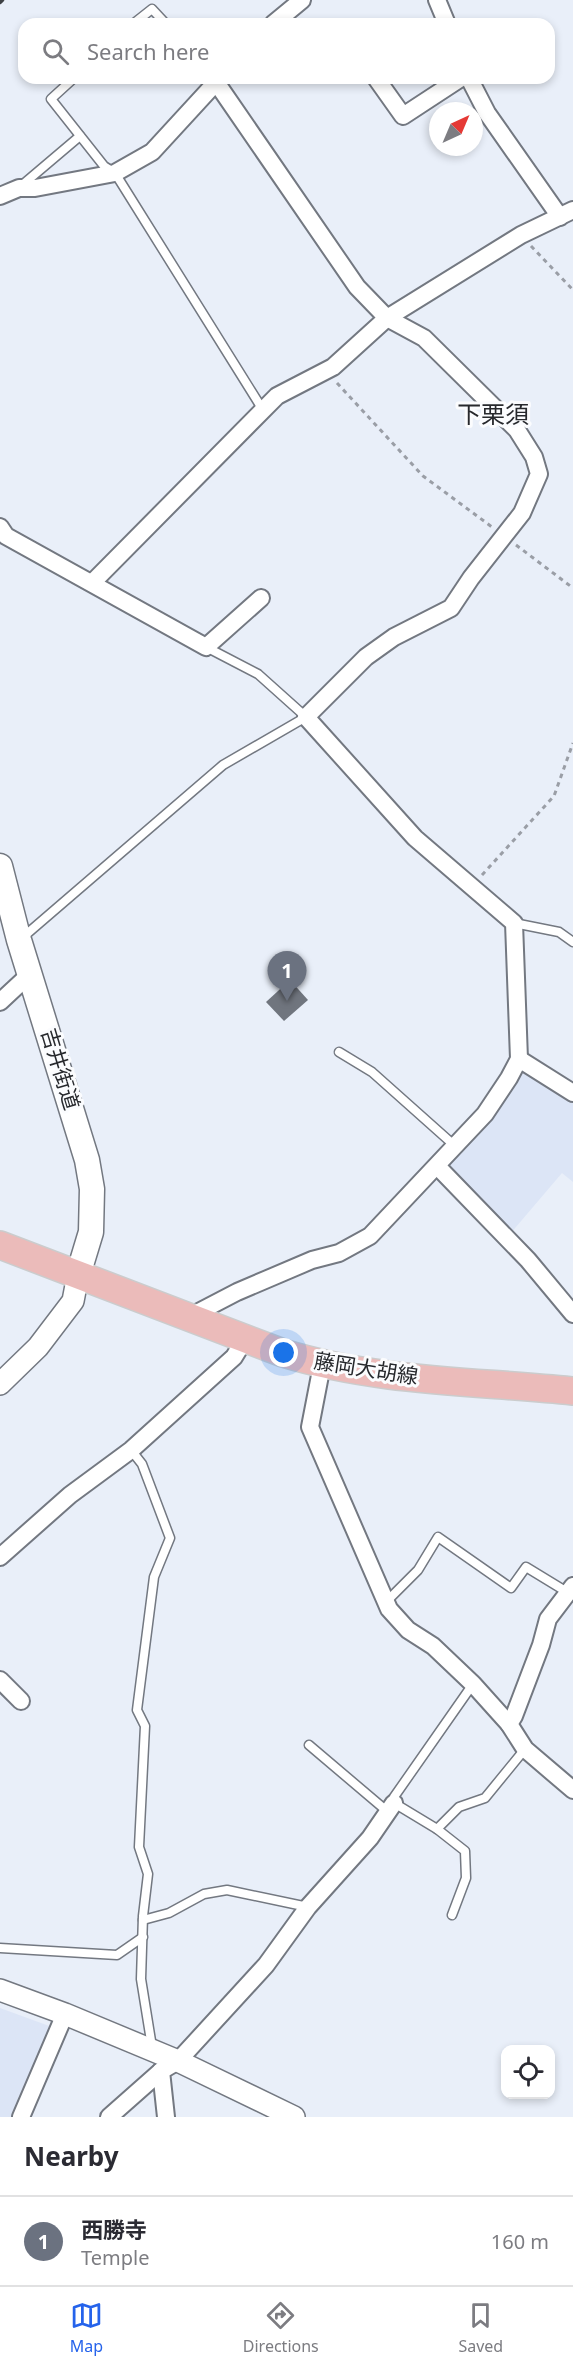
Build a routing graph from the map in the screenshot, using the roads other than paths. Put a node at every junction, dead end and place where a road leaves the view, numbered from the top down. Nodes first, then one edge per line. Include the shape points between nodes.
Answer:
1 (302, 0) edge
2 (437, 0) edge
3 (141, 18) edge
4 (160, 18) edge
5 (280, 18) edge
6 (444, 18) edge
7 (67, 84) edge
8 (213, 84) edge
9 (221, 84) edge
10 (380, 84) edge
11 (452, 84) edge
12 (472, 84) edge
13 (80, 136) junction
14 (115, 173) junction
15 (19, 188) junction
16 (0, 196) edge
17 (566, 213) edge
18 (387, 318) junction
19 (263, 410) junction
20 (2, 534) edge
21 (92, 583) junction
22 (261, 598) dead end
23 (206, 647) junction
24 (306, 717) junction
25 (0, 866) edge
26 (5, 904) edge
27 (514, 923) junction
28 (19, 940) junction
29 (573, 942) edge
30 (30, 974) junction
31 (0, 1002) edge
32 (339, 1052) dead end
33 (519, 1059) junction
34 (573, 1092) edge
35 (455, 1146) junction
36 (437, 1166) junction
37 (0, 1245) edge
38 (78, 1275) junction
39 (573, 1314) edge
40 (189, 1317) junction
41 (245, 1339) junction
42 (322, 1365) junction
43 (0, 1366) edge
44 (0, 1384) edge
45 (573, 1391) edge
46 (131, 1450) junction
47 (0, 1557) edge
48 (570, 1589) edge
49 (386, 1602) junction
50 (0, 1680) edge
51 (473, 1684) junction
52 (21, 1701) dead end
53 (508, 1724) junction
54 (309, 1745) dead end
55 (525, 1749) junction
56 (573, 1790) edge
57 (391, 1808) junction
58 (436, 1829) junction
59 (308, 1907) junction
60 (452, 1915) dead end
61 (143, 1920) junction
62 (142, 1937) junction
63 (0, 1948) edge
64 (0, 1990) edge
65 (65, 2014) junction
66 (152, 2050) junction
67 (170, 2066) junction
68 (21, 2117) edge
69 (109, 2117) edge
70 (166, 2117) edge
71 (294, 2117) edge

1 - 5 street
2 - 6 street
3 - 4 lane via 152,9
7 - 13 lane via 51,99
8 - 14 street via 152,152
9 - 18 street via 357,287
10 - 11 street via 403,116
12 - 17 street via 487,113
13 - 14 lane via 104,166
13 - 15 lane
14 - 15 street
14 - 19 lane
15 - 16 street
17 - 18 street via 521,235
18 - 19 street via 333,367 277,396
18 - 24 street via 424,338 517,430 534,457 539,474 522,513 451,608 394,637 366,657
19 - 21 street
20 - 21 street
21 - 23 street
22 - 23 street
23 - 24 lane via 258,674
24 - 27 street via 415,838
24 - 28 lane via 223,765
25 - 26 main road, 吉井街道
26 - 28 main road, 吉井街道
27 - 29 lane via 559,932
27 - 33 street
28 - 30 main road, 吉井街道
30 - 31 street
30 - 38 main road, 吉井街道 via 89,1170 91,1232
32 - 35 lane via 372,1072
33 - 34 street
33 - 35 street via 492,1105
35 - 36 street
36 - 39 street via 528,1260
36 - 40 street via 370,1236 339,1253 312,1260 237,1292
37 - 38 main road, 藤岡大胡線
38 - 40 main road, 藤岡大胡線
38 - 43 street
38 - 44 street via 74,1301 38,1347
40 - 41 main road, 藤岡大胡線
41 - 42 main road, 藤岡大胡線
41 - 46 street via 234,1357
42 - 45 main road, 藤岡大胡線 via 396,1376
42 - 49 street via 310,1427
46 - 47 street via 69,1495
46 - 61 lane via 141,1464 170,1538 154,1577 138,1710 145,1726 139,1846 148,1874
48 - 49 lane via 526,1567 511,1588 438,1537 418,1570
48 - 53 street via 548,1619
49 - 51 street via 408,1630 433,1646
50 - 52 street
51 - 53 street
51 - 57 lane via 394,1797
53 - 55 street
54 - 57 lane
55 - 56 street
55 - 58 lane via 485,1798 459,1807
57 - 58 lane
57 - 59 street via 370,1838
58 - 60 lane via 465,1851 466,1878
59 - 61 lane via 228,1890 204,1894 169,1913
59 - 67 street via 266,1965
61 - 62 lane
62 - 63 lane via 117,1955
62 - 66 lane via 141,1979
64 - 65 street
65 - 66 street
65 - 68 street
66 - 67 street
67 - 69 street
67 - 70 street
67 - 71 street

